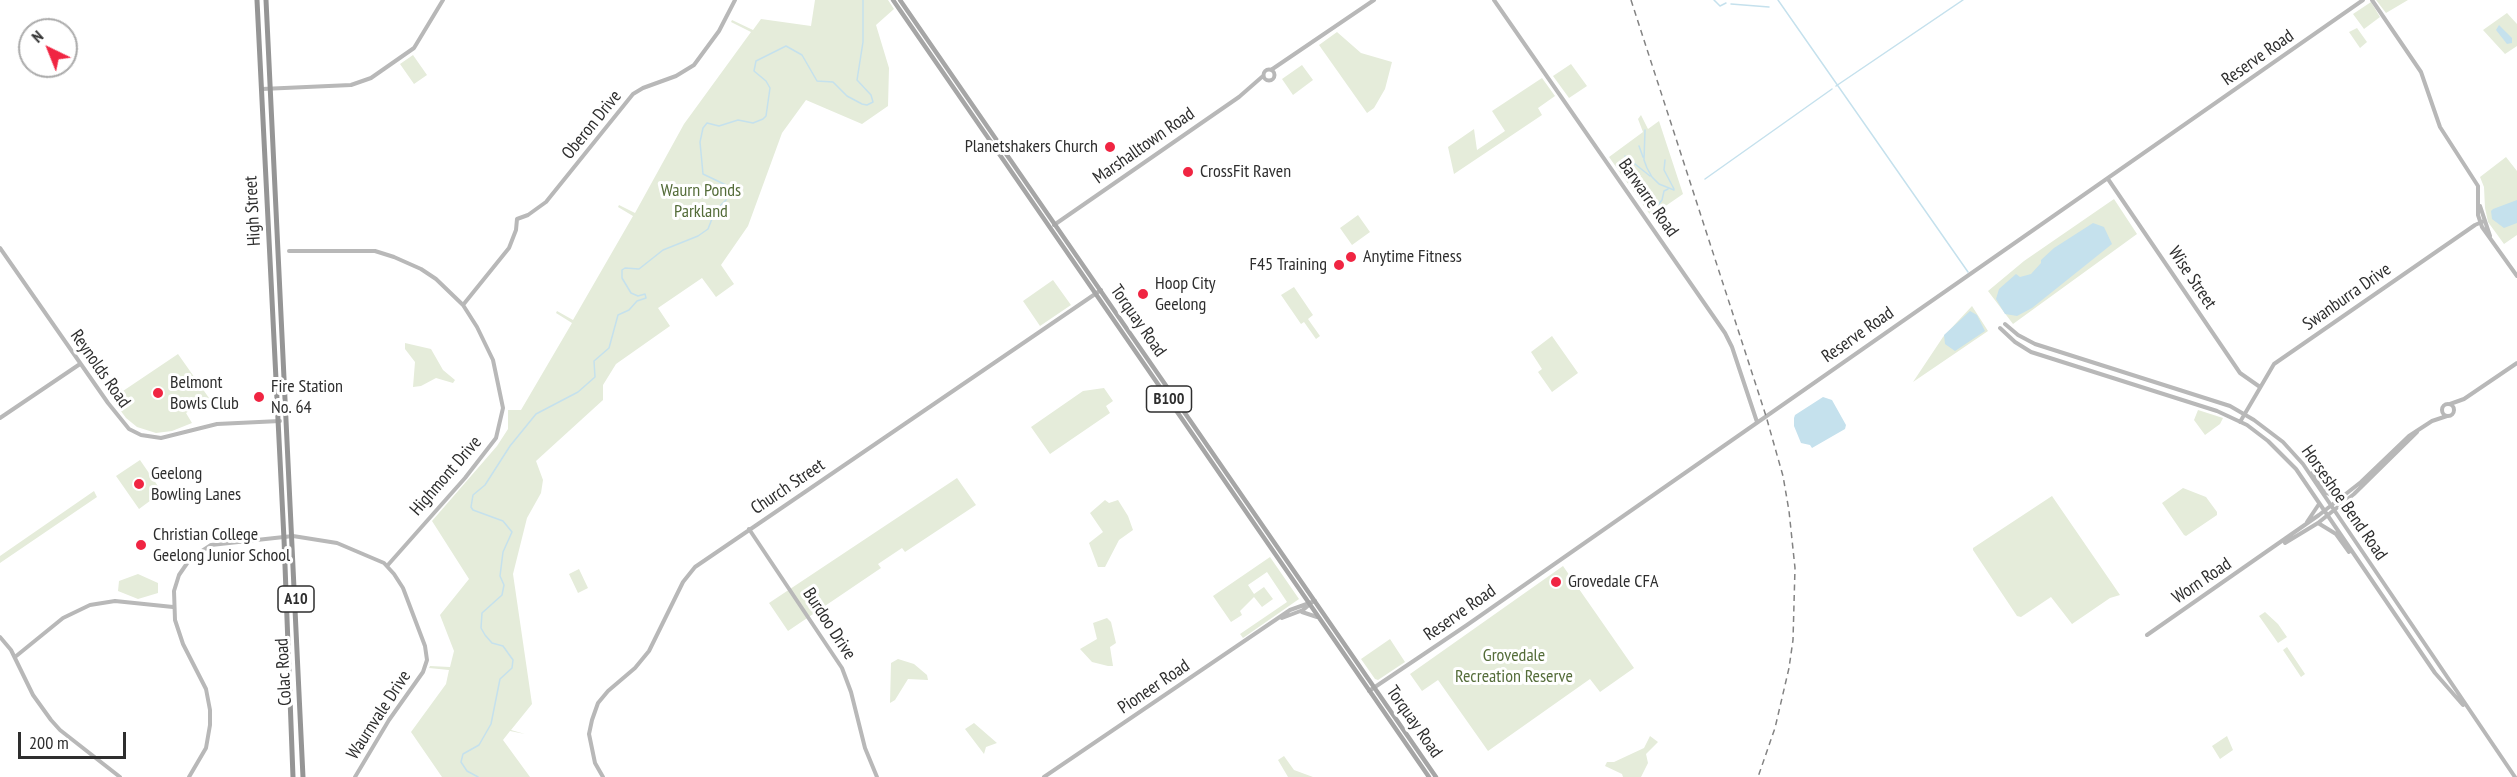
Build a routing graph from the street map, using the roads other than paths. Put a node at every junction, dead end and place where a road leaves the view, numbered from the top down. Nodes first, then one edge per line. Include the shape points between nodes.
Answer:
1 (257, 0) edge
2 (266, 0) edge
3 (443, 0) edge
4 (735, 0) edge
5 (893, 0) edge
6 (900, 0) edge
7 (1374, 0) edge
8 (1494, 0) edge
9 (2362, 0) edge
10 (2372, 0) edge
11 (1273, 72) junction
12 (1264, 77) junction
13 (262, 89) junction
14 (271, 89) junction
15 (2108, 178) junction
16 (2482, 222) junction
17 (1053, 225) junction
18 (0, 248) edge
19 (289, 251) dead end
20 (2517, 276) edge
21 (1098, 292) junction
22 (463, 305) junction
23 (2005, 324) dead end
24 (2000, 327) dead end
25 (2030, 342) junction
26 (2026, 349) junction
27 (2064, 354) junction
28 (2062, 362) junction
29 (2517, 363) edge
30 (80, 364) junction
31 (2156, 381) junction
32 (2260, 387) junction
33 (2153, 390) junction
34 (2464, 399) junction
35 (2450, 404) junction
36 (2442, 410) junction
37 (2454, 411) junction
38 (2244, 414) junction
39 (2447, 416) junction
40 (0, 418) edge
41 (279, 421) junction
42 (288, 421) junction
43 (2432, 421) junction
44 (1757, 422) junction
45 (2240, 422) junction
46 (2274, 434) junction
47 (2268, 441) junction
48 (2303, 464) junction
49 (2371, 475) junction
50 (2340, 499) junction
51 (2319, 503) junction
52 (2333, 508) junction
53 (2325, 511) junction
54 (2328, 515) junction
55 (2318, 523) junction
56 (2301, 528) junction
57 (749, 529) junction
58 (289, 538) junction
59 (2271, 550) junction
60 (2356, 558) junction
61 (387, 566) junction
62 (1303, 596) junction
63 (1315, 601) junction
64 (1308, 604) junction
65 (1318, 606) junction
66 (173, 607) junction
67 (1293, 611) junction
68 (1318, 618) junction
69 (2147, 635) dead end
70 (0, 638) edge
71 (15, 657) junction
72 (1375, 688) junction
73 (1369, 691) junction
74 (2472, 714) junction
75 (120, 777) edge
76 (189, 777) edge
77 (292, 777) edge
78 (303, 777) edge
79 (355, 777) edge
80 (603, 777) edge
81 (877, 777) edge
82 (1044, 777) edge
83 (1429, 777) edge
84 (1436, 777) edge
85 (2515, 777) edge

1 - 13 highway, High Street / A10
2 - 14 highway, High Street / A10
3 - 14 street via 414,48 372,78 351,85
4 - 22 street, Oberon Drive via 719,32 694,64 633,94 546,202 517,219 509,248
5 - 17 main road, Torquay Road / B100
6 - 17 main road, Torquay Road / B100
7 - 11 street, Marshalltown Road
8 - 44 street, Barwarre Road via 1725,333
9 - 15 street, Reserve Road
10 - 16 street via 2422,74 2440,128 2478,184 2478,213
11 - 12 street, Marshalltown Road via 1265,70
11 - 12 street, Marshalltown Road via 1271,80
12 - 17 street, Marshalltown Road
13 - 14 street
13 - 41 highway, High Street / A10
14 - 42 highway, High Street / A10
15 - 32 street, Wise Street via 2240,373
15 - 44 street, Reserve Road
16 - 20 street
16 - 32 street, Swanburra Drive via 2276,362
17 - 21 main road, Torquay Road / B100
18 - 30 street, Reynolds Road
19 - 22 street, Highmont Drive via 381,252 429,274
21 - 57 street, Church Street
21 - 62 main road, Torquay Road / B100
21 - 63 main road, Torquay Road / B100
22 - 61 street, Highmont Drive via 493,360 502,399 501,423 490,448
23 - 25 street, Horseshoe Bend Road
24 - 26 street, Horseshoe Bend Road
25 - 26 street
25 - 27 street, Horseshoe Bend Road
26 - 28 street, Horseshoe Bend Road
27 - 28 street
27 - 31 street, Horseshoe Bend Road
28 - 33 street, Horseshoe Bend Road
29 - 34 street
30 - 40 street
30 - 41 street, Reynolds Road via 120,420 141,435 161,438 217,424
31 - 33 street
31 - 38 street, Horseshoe Bend Road
32 - 38 street, Swanburra Drive
33 - 45 street, Horseshoe Bend Road
34 - 35 street
34 - 37 street
35 - 36 street
35 - 37 street
36 - 39 street
36 - 43 street
37 - 39 street
38 - 45 street, Swanburra Drive
38 - 46 street, Horseshoe Bend Road
39 - 43 street
41 - 42 street, Reynolds Road
41 - 58 highway, Colac Road / A10
42 - 58 highway, Colac Road / A10
43 - 49 street via 2402,441
44 - 72 street, Reserve Road
45 - 47 street, Horseshoe Bend Road
46 - 47 street
46 - 48 street, Horseshoe Bend Road
47 - 51 street, Horseshoe Bend Road via 2291,463
48 - 50 street via 2327,493
48 - 52 street, Horseshoe Bend Road
49 - 50 street
49 - 52 street
50 - 52 street
51 - 53 street, Horseshoe Bend Road
51 - 56 street
52 - 53 street, Worn Road
52 - 54 street, Worn Road
52 - 74 street, Horseshoe Bend Road
53 - 54 street, Horseshoe Bend Road
53 - 56 street, Worn Road
54 - 55 street, Worn Road
54 - 60 street, Horseshoe Bend Road
55 - 59 street, Worn Road
55 - 60 street via 2337,535
56 - 59 street, Worn Road
57 - 80 street, Church Street via 689,573 649,651 598,703 589,734 595,763
57 - 81 street, Burdoo Drive via 842,668
58 - 61 street, Waurnvale Drive via 337,543
58 - 66 street, Waurnvale Drive via 219,543 198,552 179,575
58 - 77 highway, Colac Road / A10
58 - 78 highway, Colac Road / A10
59 - 69 street, Worn Road
60 - 74 street, Horseshoe Bend Road via 2438,677
61 - 79 street, Waurnvale Drive via 409,603 427,660
62 - 64 main road, Torquay Road / B100
62 - 67 street
63 - 64 street, Pioneer Road
63 - 65 main road, Torquay Road / B100
64 - 67 street, Pioneer Road
64 - 68 main road, Torquay Road / B100
65 - 68 main road
65 - 72 main road, Torquay Road / B100
66 - 71 street via 115,601 90,605 63,618
66 - 76 street via 180,636 202,681 210,710 206,748
67 - 68 street
67 - 82 street, Pioneer Road
68 - 73 main road, Torquay Road / B100
70 - 71 street
71 - 75 street via 33,695 51,720
72 - 73 street, Reserve Road
72 - 84 main road, Torquay Road / B100
73 - 83 main road, Torquay Road / B100
74 - 85 street, Horseshoe Bend Road

